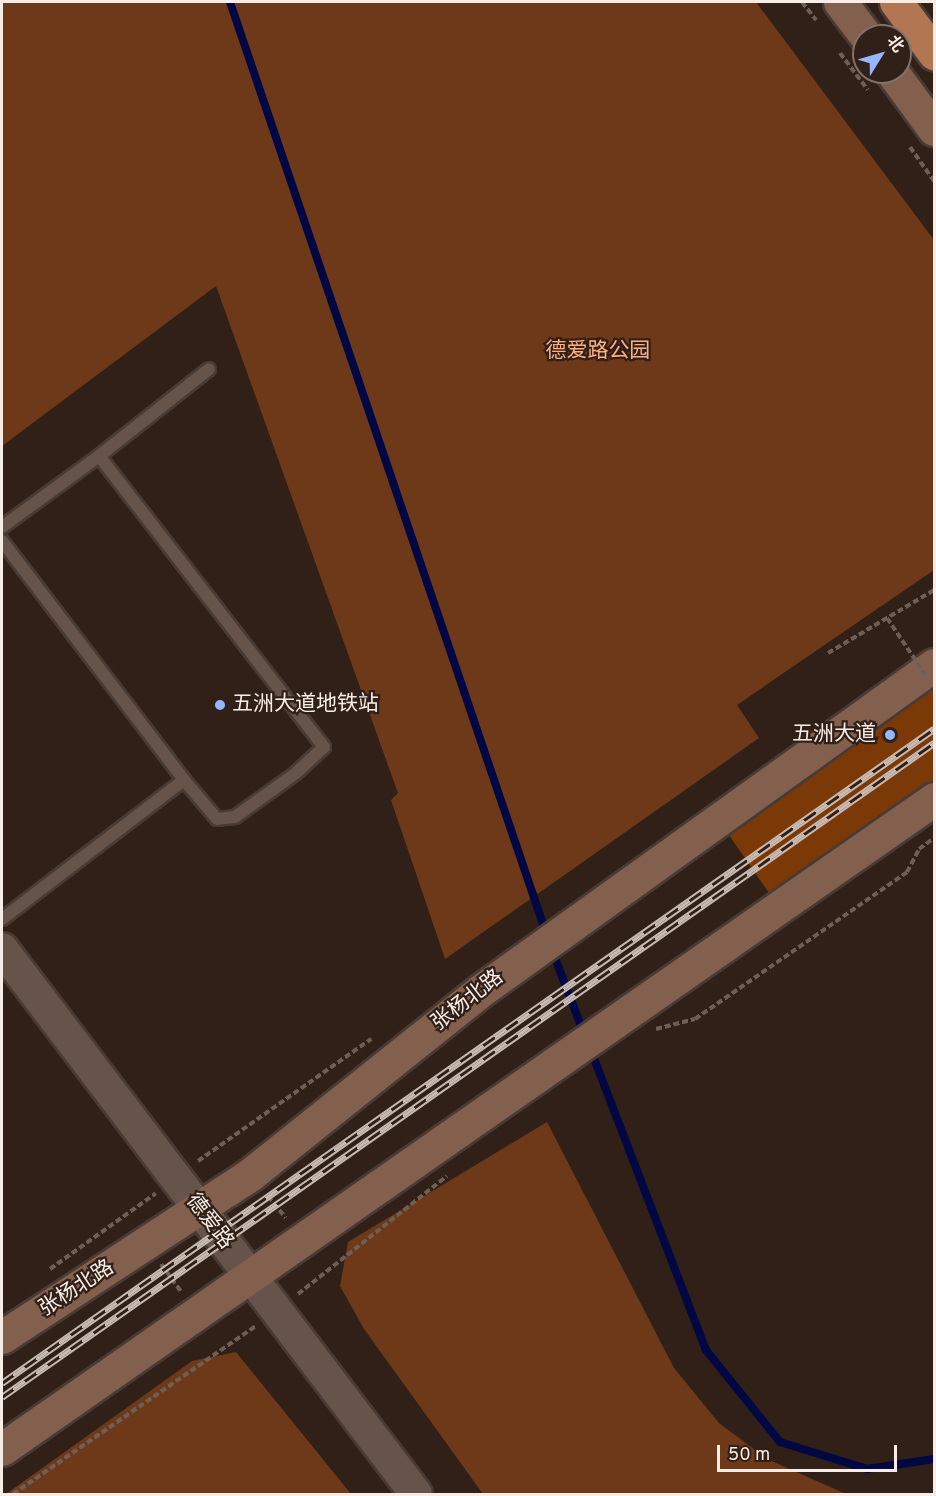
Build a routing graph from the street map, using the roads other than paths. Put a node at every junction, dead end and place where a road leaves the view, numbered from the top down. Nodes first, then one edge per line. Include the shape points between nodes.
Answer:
1 (840, 2) edge
2 (896, 2) edge
3 (857, 24) edge
4 (934, 53) edge
5 (901, 84) edge
6 (934, 129) edge
7 (209, 369) dead end
8 (99, 456) junction
9 (2, 527) edge
10 (2, 541) edge
11 (931, 671) edge
12 (184, 780) junction
13 (934, 799) edge
14 (2, 919) edge
15 (2, 949) edge
16 (200, 1208) junction
17 (250, 1276) junction
18 (2, 1337) edge
19 (2, 1449) edge
20 (416, 1494) edge

1 - 3 main road
2 - 4 highway
5 - 6 main road
7 - 8 lane
8 - 9 lane
8 - 12 lane via 324,747 296,773 235,817 217,819
10 - 12 lane
11 - 16 main road, 张杨北路 via 480,991 251,1174
12 - 14 lane
13 - 17 main road
15 - 16 street, 德爱路
16 - 17 street, 德爱路
16 - 18 main road, 张杨北路
17 - 19 main road
17 - 20 street, 德爱路

